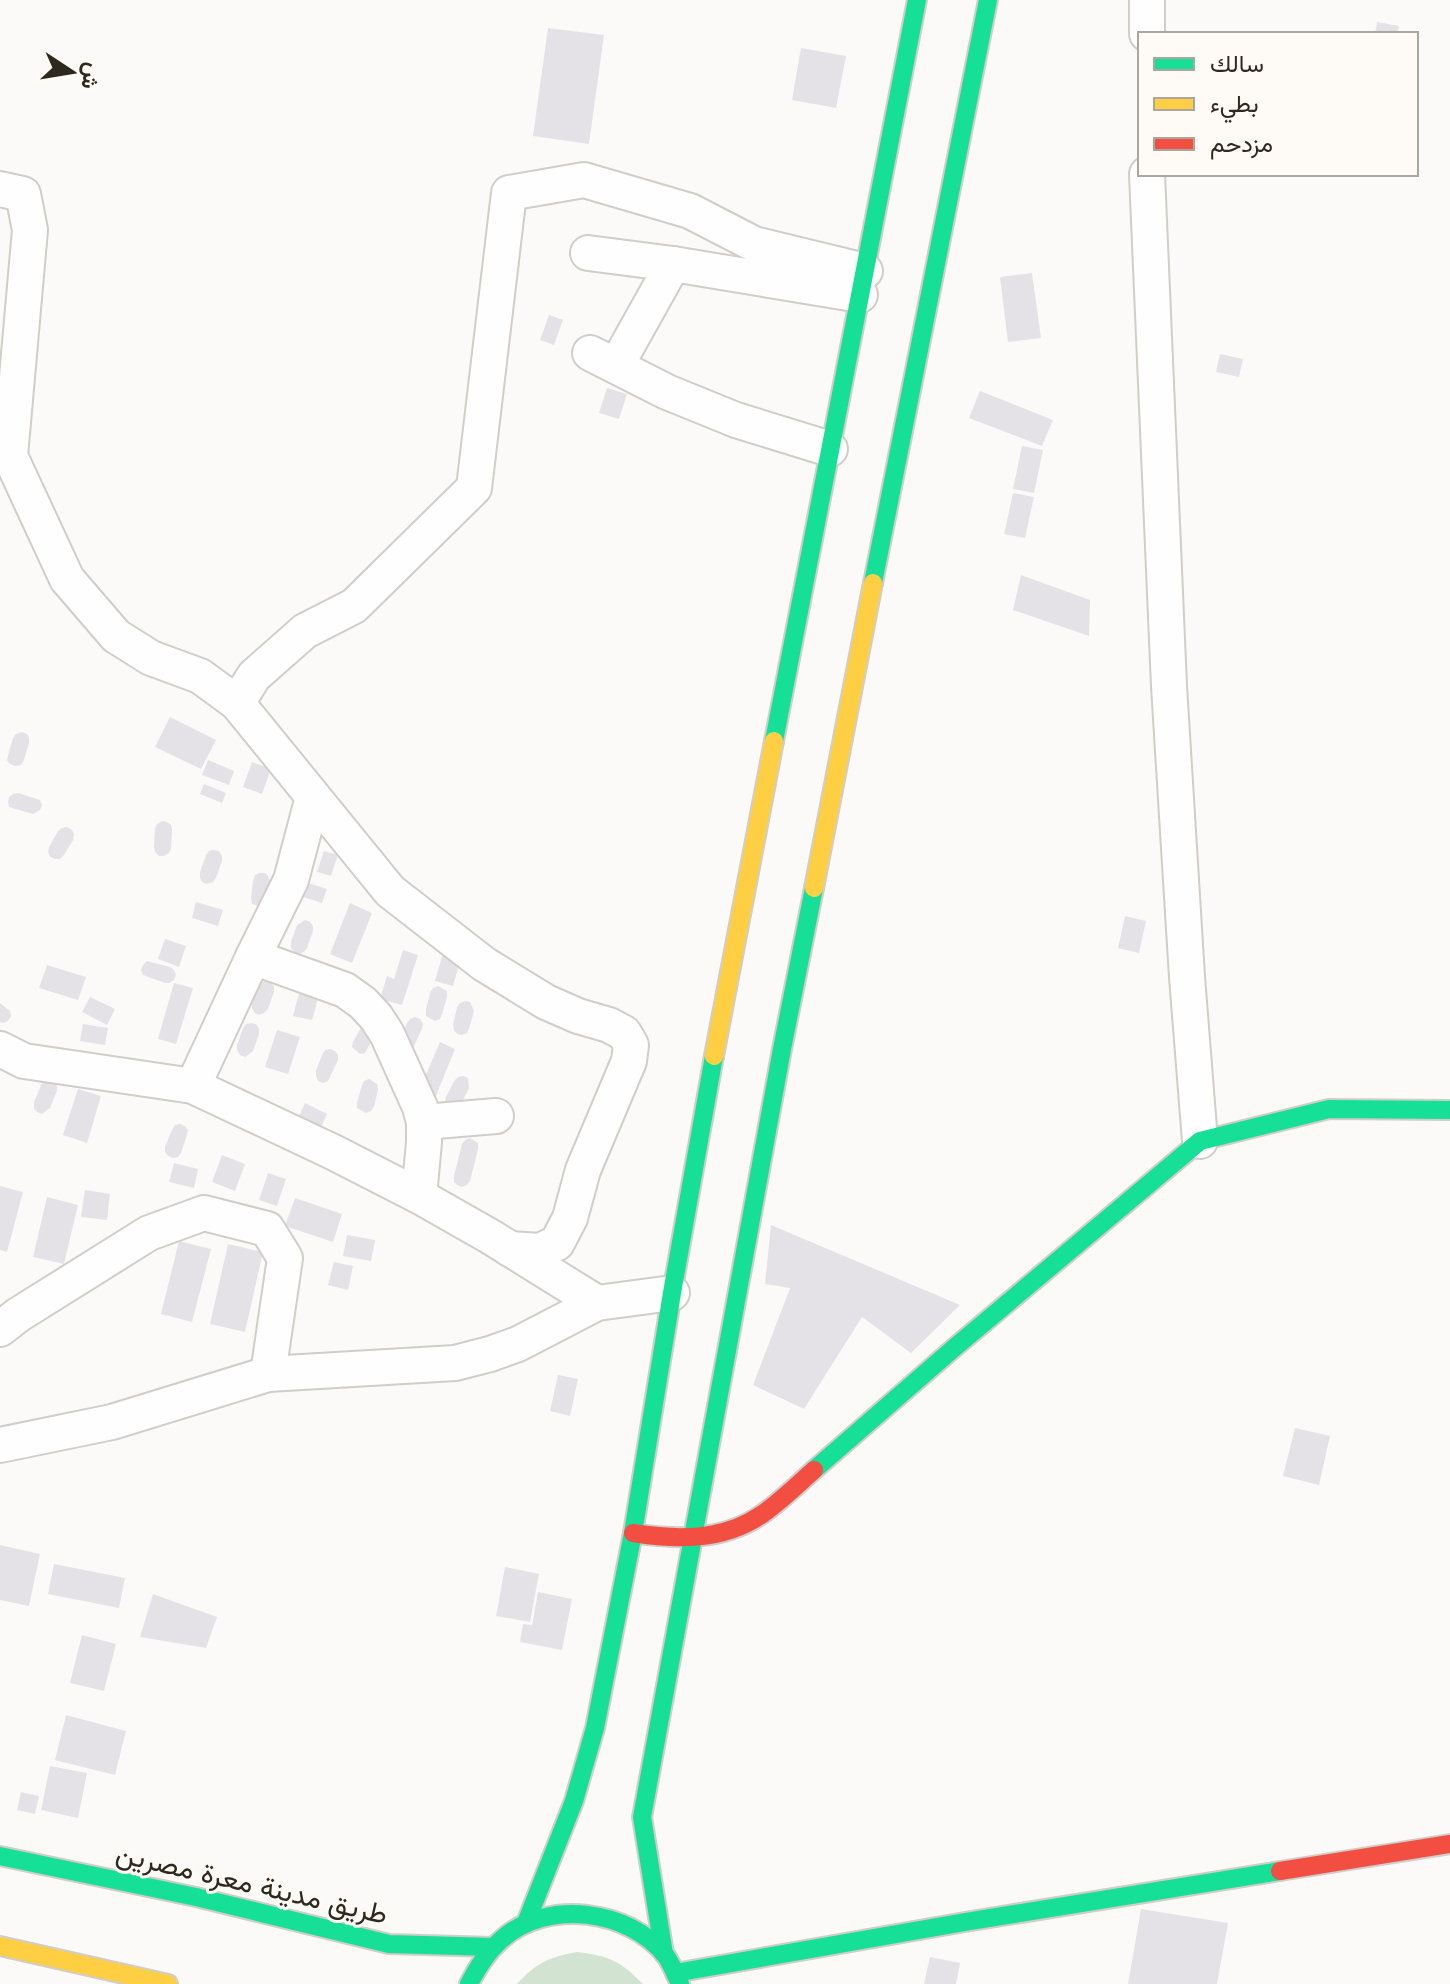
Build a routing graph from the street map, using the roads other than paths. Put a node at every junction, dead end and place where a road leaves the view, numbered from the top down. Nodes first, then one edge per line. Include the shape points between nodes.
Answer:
1 (917, 0) edge
2 (988, 0) edge
3 (1147, 0) edge
4 (1147, 32) edge
5 (1147, 176) edge
6 (0, 189) edge
7 (588, 253) dead end
8 (673, 264) junction
9 (862, 283) junction
10 (8, 396) edge
11 (830, 449) junction
12 (5, 464) edge
13 (237, 703) junction
14 (313, 797) junction
15 (253, 957) junction
16 (0, 1049) edge
17 (193, 1086) junction
18 (1450, 1110) edge
19 (496, 1116) dead end
20 (424, 1122) junction
21 (1200, 1141) junction
22 (419, 1196) junction
23 (510, 1249) junction
24 (672, 1293) junction
25 (597, 1303) junction
26 (6, 1312) edge
27 (268, 1374) junction
28 (0, 1445) edge
29 (633, 1533) junction
30 (692, 1538) junction
31 (1450, 1844) edge
32 (0, 1856) edge
33 (526, 1923) junction
34 (0, 1946) edge
35 (493, 1947) junction
36 (664, 1954) junction
37 (678, 1979) edge
38 (168, 1984) edge
39 (469, 1984) edge

1 - 9 main road
2 - 30 main road
3 - 4 street
5 - 21 street via 1169,686
6 - 10 street via 23,194 30,230
7 - 8 street
8 - 9 street
8 - 11 street via 603,359 736,420
9 - 11 main road
9 - 13 street via 754,244 690,211 584,180 509,193 474,488 354,606 305,631 254,676
10 - 12 street
11 - 24 main road
12 - 13 street via 67,579 116,636 151,658 200,676
13 - 14 street
14 - 15 street via 291,880
14 - 23 street via 390,891 484,964 546,1002 624,1033 631,1045 557,1243 540,1251
15 - 17 street
15 - 20 street via 345,990 363,1003 387,1034
16 - 17 street via 24,1061
17 - 22 street
18 - 21 main road via 1329,1109
19 - 20 street
20 - 22 street
21 - 30 main road via 763,1514 747,1525
22 - 23 street
23 - 25 street
24 - 25 street
24 - 29 main road
25 - 27 street via 518,1344 455,1363
26 - 27 street via 149,1233 204,1213 267,1229 285,1258
27 - 28 street via 112,1422
29 - 30 main road
29 - 33 main road via 595,1728 574,1801
30 - 36 main road via 642,1817
31 - 37 main road via 902,1932
32 - 35 main road, طريق مدينة معرة مصرين via 389,1944
33 - 35 main road
33 - 36 main road via 565,1913 604,1916 641,1933
34 - 38 main road
35 - 39 main road
36 - 37 main road

